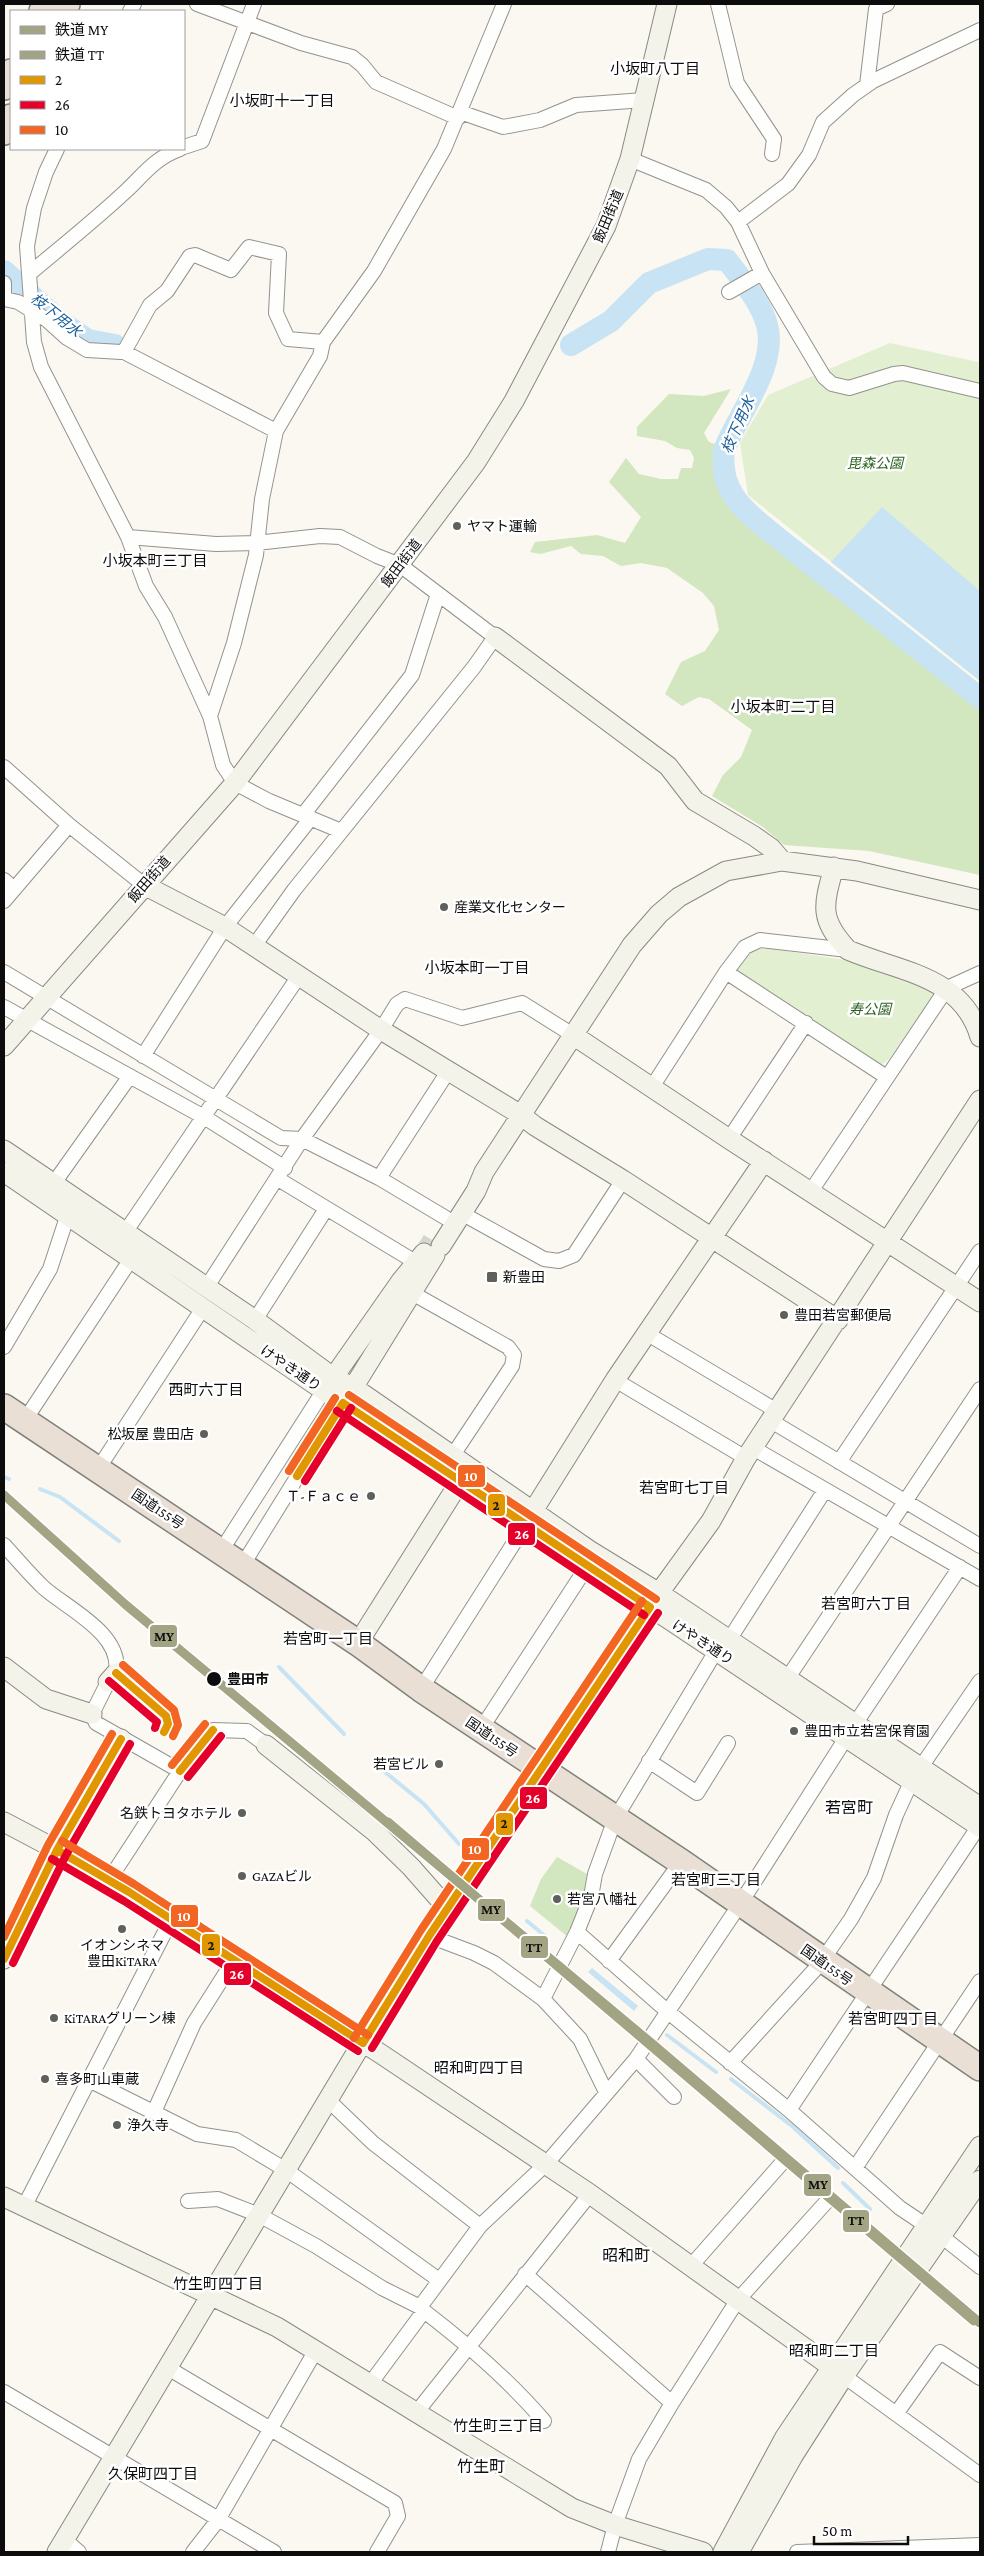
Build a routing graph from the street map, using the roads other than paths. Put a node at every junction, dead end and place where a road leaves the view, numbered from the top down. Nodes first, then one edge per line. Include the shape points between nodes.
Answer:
1 (197, 4) edge
2 (254, 4) edge
3 (667, 4) edge
4 (718, 4) edge
5 (887, 4) edge
6 (502, 6) edge
7 (249, 23) junction
8 (980, 30) edge
9 (10, 74) edge
10 (868, 85) junction
11 (4, 87) edge
12 (644, 100) junction
13 (459, 115) junction
14 (10, 119) edge
15 (4, 132) edge
16 (185, 147) edge
17 (57, 150) edge
18 (177, 150) edge
19 (772, 154) dead end
20 (630, 159) junction
21 (738, 222) junction
22 (762, 274) junction
23 (29, 280) junction
24 (4, 282) edge
25 (729, 292) dead end
26 (4, 298) edge
27 (30, 310) junction
28 (323, 342) junction
29 (125, 351) junction
30 (980, 391) edge
31 (276, 431) junction
32 (128, 537) junction
33 (256, 544) junction
34 (400, 564) junction
35 (438, 594) junction
36 (495, 637) junction
37 (210, 716) junction
38 (4, 767) edge
39 (235, 782) junction
40 (307, 817) junction
41 (69, 825) junction
42 (341, 831) junction
43 (782, 861) junction
44 (834, 867) junction
45 (4, 880) edge
46 (144, 885) junction
47 (14, 889) junction
48 (980, 900) edge
49 (4, 901) edge
50 (225, 927) junction
51 (254, 946) junction
52 (848, 950) junction
53 (4, 972) edge
54 (726, 972) junction
55 (980, 973) edge
56 (299, 976) junction
57 (947, 988) junction
58 (45, 998) junction
59 (4, 1007) edge
60 (26, 1019) junction
61 (806, 1023) junction
62 (381, 1030) junction
63 (573, 1035) junction
64 (980, 1037) edge
65 (4, 1046) edge
66 (143, 1056) junction
67 (449, 1070) junction
68 (130, 1076) junction
69 (886, 1076) junction
70 (652, 1087) junction
71 (217, 1098) junction
72 (980, 1100) edge
73 (521, 1115) junction
74 (204, 1117) junction
75 (302, 1138) junction
76 (729, 1139) junction
77 (4, 1150) edge
78 (764, 1161) junction
79 (4, 1172) edge
80 (281, 1173) junction
81 (379, 1178) junction
82 (623, 1180) junction
83 (54, 1183) junction
84 (811, 1191) junction
85 (326, 1209) junction
86 (68, 1214) junction
87 (454, 1216) junction
88 (126, 1231) junction
89 (712, 1238) junction
90 (889, 1242) junction
91 (430, 1251) junction
92 (980, 1251) edge
93 (131, 1259) junction
94 (957, 1286) junction
95 (206, 1288) junction
96 (412, 1293) junction
97 (980, 1302) edge
98 (203, 1308) junction
99 (255, 1320) junction
100 (838, 1320) junction
101 (646, 1334) junction
102 (4, 1347) edge
103 (615, 1380) junction
104 (329, 1384) junction
105 (353, 1387) junction
106 (980, 1389) edge
107 (343, 1403) junction
108 (4, 1407) edge
109 (774, 1416) junction
110 (25, 1420) junction
111 (750, 1453) junction
112 (452, 1455) junction
113 (839, 1462) junction
114 (98, 1469) junction
115 (459, 1483) junction
116 (826, 1490) junction
117 (906, 1501) junction
118 (530, 1518) junction
119 (889, 1526) junction
120 (978, 1540) edge
121 (4, 1545) edge
122 (221, 1551) junction
123 (588, 1565) junction
124 (242, 1566) junction
125 (960, 1567) junction
126 (980, 1579) edge
127 (655, 1600) junction
128 (358, 1643) junction
129 (722, 1645) junction
130 (4, 1668) edge
131 (787, 1679) junction
132 (980, 1681) edge
133 (420, 1689) junction
134 (92, 1714) junction
135 (481, 1729) junction
136 (851, 1731) junction
137 (121, 1739) junction
138 (728, 1743) dead end
139 (266, 1744) joint
140 (649, 1761) junction
141 (541, 1770) junction
142 (180, 1771) junction
143 (917, 1774) junction
144 (980, 1806) edge
145 (615, 1819) junction
146 (4, 1822) edge
147 (980, 1826) edge
148 (57, 1850) junction
149 (681, 1862) junction
150 (109, 1880) junction
151 (740, 1904) junction
152 (448, 1909) junction
153 (171, 1920) junction
154 (577, 1932) junction
155 (430, 1936) junction
156 (4, 1960) edge
157 (234, 1960) junction
158 (609, 1961) junction
159 (822, 1961) junction
160 (980, 1981) edge
161 (867, 1993) junction
162 (544, 1999) junction
163 (667, 2011) junction
164 (940, 2041) junction
165 (363, 2043) junction
166 (636, 2060) junction
167 (730, 2063) junction
168 (980, 2068) edge
169 (89, 2080) junction
170 (606, 2092) junction
171 (674, 2097) dead end
172 (328, 2100) junction
173 (790, 2110) junction
174 (154, 2112) junction
175 (980, 2146) edge
176 (546, 2164) junction
177 (782, 2164) dead end
178 (855, 2168) junction
179 (286, 2170) junction
180 (979, 2184) edge
181 (590, 2194) junction
182 (4, 2197) edge
183 (828, 2200) dead end
184 (188, 2201) dead end
185 (24, 2207) junction
186 (259, 2215) junction
187 (480, 2226) junction
188 (934, 2230) junction
189 (690, 2267) junction
190 (980, 2267) edge
191 (526, 2274) junction
192 (439, 2280) junction
193 (210, 2296) junction
194 (737, 2301) junction
195 (422, 2309) junction
196 (469, 2346) junction
197 (316, 2350) junction
198 (168, 2368) junction
199 (837, 2372) junction
200 (980, 2378) edge
201 (370, 2384) junction
202 (4, 2392) edge
203 (672, 2403) junction
204 (416, 2413) junction
205 (896, 2414) junction
206 (544, 2421) dead end
207 (272, 2429) junction
208 (114, 2457) junction
209 (980, 2475) edge
210 (218, 2520) junction
211 (615, 2526) junction
212 (980, 2545) edge
213 (61, 2546) edge
214 (955, 2549) edge
215 (865, 2551) edge
216 (79, 2552) edge
217 (193, 2552) edge
218 (274, 2552) edge
219 (377, 2552) edge
220 (608, 2552) edge
221 (703, 2552) edge
222 (723, 2552) edge
223 (739, 2552) edge
224 (797, 2552) edge

1 - 7 street
2 - 7 street
3 - 12 street, 飯田街道
4 - 19 street via 737,83 774,139
5 - 10 street via 876,9
6 - 13 street
7 - 13 street via 301,43 352,57 376,82
7 - 16 street via 202,140
8 - 10 street
9 - 11 highway
10 - 21 street via 823,122 809,155 784,189
12 - 13 street via 576,106 540,120 503,127
12 - 20 street, 飯田街道
13 - 28 street via 444,150 398,232
14 - 15 highway
17 - 23 street via 34,208 27,246
18 - 23 street via 164,154 148,166 126,191
20 - 21 street via 706,190
20 - 34 street, 飯田街道 via 606,226 514,401 476,462
21 - 22 street
22 - 25 street
22 - 30 street via 817,368 832,384 849,388 903,373
23 - 27 street
24 - 26 street
26 - 27 street
27 - 29 street via 87,350
27 - 32 street via 41,367
28 - 29 street via 288,339 276,313 279,254 249,246 231,270 190,256 167,290 150,304
28 - 31 street via 320,356
29 - 31 street
31 - 33 street
32 - 33 street
32 - 37 street via 146,586 165,617
33 - 34 street via 320,536 340,537
33 - 37 street via 234,643
34 - 35 street
34 - 39 street, 飯田街道
35 - 36 street
35 - 40 street via 412,675
36 - 42 street
36 - 43 street via 668,766 695,802 754,836
37 - 39 street via 223,765
38 - 41 street
39 - 40 street
39 - 46 street, 飯田街道
40 - 42 street
40 - 50 street
41 - 46 street
41 - 47 street
42 - 51 street
43 - 44 street
43 - 63 street via 726,871 679,897 659,914 632,946
44 - 48 street
44 - 52 street via 824,912 830,927
45 - 47 street
46 - 50 street
46 - 58 street, 飯田街道
47 - 49 street
50 - 51 street
50 - 66 street
51 - 56 street
52 - 54 street via 760,940 745,947
52 - 57 street
53 - 58 street
54 - 61 street
54 - 70 street
55 - 57 street
56 - 62 street
56 - 71 street
57 - 64 street via 966,1009
57 - 69 street
58 - 60 street, 飯田街道
58 - 66 street
59 - 60 street
60 - 65 street, 飯田街道
60 - 68 street
61 - 69 street
61 - 76 street
62 - 63 street via 397,1004 405,999 462,1018 522,1003
62 - 67 street
62 - 75 street
63 - 70 street
63 - 73 street
66 - 71 street
67 - 73 street
67 - 81 street
68 - 74 street
68 - 83 street
69 - 84 street
70 - 76 street
71 - 74 street
71 - 75 street via 281,1138
72 - 90 street
73 - 82 street
73 - 87 street via 484,1172 476,1191
74 - 80 street
74 - 88 street
75 - 80 street
75 - 81 street
76 - 78 street
77 - 83 street, けやき通り
78 - 84 street
78 - 89 street
79 - 86 street, けやき通り
80 - 85 street
80 - 95 street
81 - 87 street
82 - 87 street via 574,1255 559,1261 544,1259
82 - 89 street
83 - 88 street, けやき通り
84 - 90 street
85 - 91 street
85 - 99 street
86 - 93 street, けやき通り
86 - 102 street via 50,1269
87 - 91 street
88 - 95 street, けやき通り
89 - 100 street
89 - 101 street
90 - 94 street
90 - 100 street
91 - 96 street
91 - 104 street via 401,1281
92 - 94 street
93 - 98 street, けやき通り
93 - 110 street
94 - 97 street
94 - 113 street
95 - 99 street, けやき通り
96 - 105 street
96 - 112 street via 508,1347 514,1355 512,1366
98 - 104 street, けやき通り
98 - 114 street
99 - 104 street, けやき通り
100 - 109 street
101 - 103 street
101 - 109 street
103 - 111 street
103 - 118 street
104 - 105 street, けやき通り
104 - 107 street, けやき通り
104 - 122 street
105 - 107 street
105 - 112 street, けやき通り
106 - 117 street
107 - 115 street, けやき通り
107 - 124 street
108 - 110 highway, 国道155号
109 - 111 street
109 - 113 street
110 - 114 highway, 国道155号
111 - 116 street
111 - 127 street via 711,1521
112 - 118 street, けやき通り
113 - 117 street
114 - 122 highway, 国道155号
115 - 118 street, けやき通り
115 - 128 street
116 - 119 street
116 - 129 street
117 - 119 street
117 - 120 street
118 - 123 street, けやき通り
118 - 127 street
118 - 133 street
119 - 125 street
119 - 131 street
121 - 134 street via 44,1588 102,1632 118,1662
122 - 124 highway, 国道155号
123 - 127 street, けやき通り
123 - 135 street
124 - 128 highway, 国道155号
125 - 126 street
125 - 136 street
127 - 129 street
127 - 141 street
128 - 133 highway, 国道155号
129 - 131 street
129 - 136 street, けやき通り
129 - 140 street
130 - 134 street via 46,1699
131 - 136 street
132 - 143 street
133 - 135 highway, 国道155号
134 - 137 street via 96,1723
135 - 141 highway, 国道155号
136 - 143 street
136 - 151 street
137 - 142 street
137 - 148 street
138 - 140 street via 697,1793
139 - 142 street via 247,1731 213,1730
139 - 152 street via 374,1831
140 - 145 street
141 - 145 highway, 国道155号
141 - 152 street
142 - 150 street
143 - 144 street
143 - 147 street
143 - 159 street via 896,1815 874,1878
145 - 149 highway, 国道155号
145 - 154 street
146 - 148 street
147 - 161 street
148 - 150 street
148 - 156 street
149 - 151 highway, 国道155号
149 - 158 street
150 - 153 street
151 - 159 highway, 国道155号
151 - 163 street
152 - 155 street
153 - 157 street
153 - 169 street
154 - 158 street
154 - 162 street
155 - 162 street via 494,1963
155 - 165 street
157 - 165 street
157 - 174 street via 194,2023
158 - 163 street
159 - 161 highway, 国道155号
159 - 167 street
160 - 164 street
161 - 164 highway, 国道155号
161 - 173 street
162 - 170 street via 580,2039
163 - 166 street
163 - 167 street
164 - 168 highway, 国道155号
164 - 178 street
165 - 172 street
165 - 176 street
166 - 170 street
166 - 171 street
167 - 173 street
169 - 174 street
169 - 185 street
170 - 176 street
172 - 179 street
172 - 187 street via 373,2143
173 - 178 street
174 - 179 street via 197,2134 236,2140
175 - 188 street
176 - 181 street
176 - 187 street
177 - 189 street
178 - 188 street via 900,2208
179 - 186 street
179 - 192 street
180 - 188 street
181 - 189 street
181 - 191 street
182 - 185 street
183 - 194 street
184 - 186 street via 218,2200
185 - 193 street
186 - 193 street
186 - 195 street
187 - 192 street
188 - 190 street
188 - 199 street
189 - 194 street
191 - 196 street
191 - 203 street
192 - 195 street
193 - 197 street via 277,2327
193 - 198 street
194 - 199 street
194 - 203 street
195 - 196 street
195 - 201 street
196 - 204 street
196 - 206 street via 522,2394
197 - 201 street
197 - 207 street
198 - 207 street
198 - 208 street
199 - 205 street
199 - 222 street via 785,2437
199 - 223 street
200 - 205 street via 940,2352
201 - 204 street
202 - 208 street
203 - 211 street via 639,2459
204 - 211 street via 572,2508
205 - 209 street
207 - 210 street
207 - 219 street via 396,2503 398,2516
208 - 210 street
208 - 213 street
210 - 217 street
210 - 218 street
211 - 220 street
211 - 221 street
212 - 214 street
213 - 216 street
214 - 215 street
215 - 224 street

